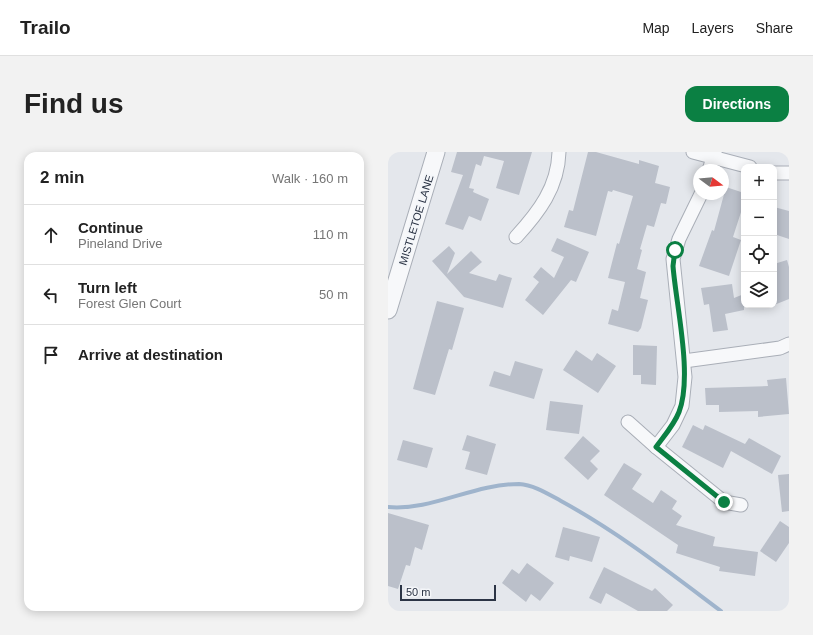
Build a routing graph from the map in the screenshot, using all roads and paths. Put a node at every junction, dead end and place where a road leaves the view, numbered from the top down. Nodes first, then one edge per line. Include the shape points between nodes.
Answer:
1 (436, 152) edge
2 (559, 152) edge
3 (693, 152) edge
4 (714, 155) edge
5 (741, 164) edge
6 (777, 173) edge
7 (789, 173) edge
8 (698, 200) edge
9 (516, 237) dead end
10 (388, 310) edge
11 (789, 344) edge
12 (684, 361) junction
13 (628, 422) dead end
14 (656, 447) junction
15 (742, 505) dead end

1 - 10 street, MISTLETOE LANE
2 - 9 street via 557,171 549,195
3 - 4 street
4 - 5 street
6 - 7 street
8 - 12 street via 679,239 673,259
11 - 12 street via 780,348
12 - 14 street via 682,406 673,425
13 - 14 street
14 - 15 street via 724,502

